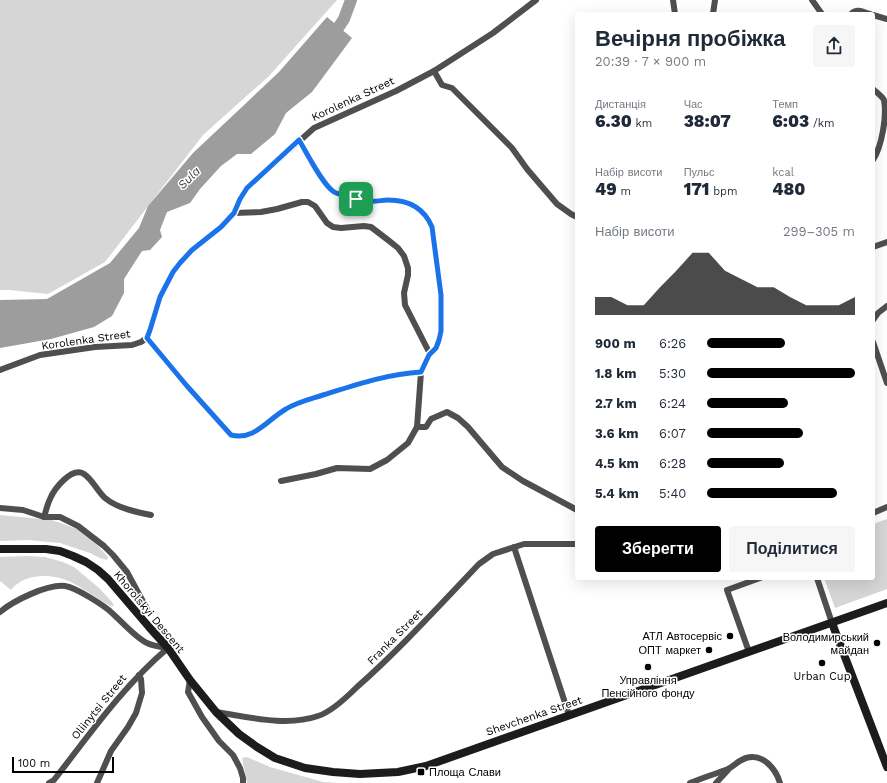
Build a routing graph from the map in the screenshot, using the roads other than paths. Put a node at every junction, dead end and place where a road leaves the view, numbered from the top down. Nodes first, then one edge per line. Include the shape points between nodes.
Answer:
1 (536, 0) edge
2 (673, 0) edge
3 (715, 0) edge
4 (812, 0) edge
5 (675, 12) edge
6 (712, 12) edge
7 (821, 12) edge
8 (853, 12) edge
9 (864, 12) edge
10 (875, 15) edge
11 (887, 19) edge
12 (434, 71) junction
13 (875, 90) edge
14 (299, 140) junction
15 (875, 157) edge
16 (234, 213) junction
17 (575, 216) edge
18 (887, 242) edge
19 (875, 246) edge
20 (887, 306) edge
21 (875, 317) edge
22 (147, 338) junction
23 (875, 348) edge
24 (430, 354) junction
25 (0, 370) edge
26 (421, 372) junction
27 (887, 383) edge
28 (417, 428) junction
29 (281, 481) dead end
30 (887, 507) edge
31 (0, 508) edge
32 (575, 509) edge
33 (875, 511) edge
34 (151, 516) dead end
35 (44, 517) junction
36 (575, 544) edge
37 (514, 547) junction
38 (0, 549) edge
39 (754, 580) edge
40 (818, 580) edge
41 (887, 603) edge
42 (147, 608) dead end
43 (0, 612) edge
44 (832, 623) junction
45 (168, 648) junction
46 (750, 652) junction
47 (139, 675) junction
48 (190, 680) junction
49 (216, 712) junction
50 (569, 715) junction
51 (887, 767) edge
52 (729, 768) junction
53 (49, 783) edge
54 (97, 783) edge
55 (243, 783) edge
56 (690, 783) edge
57 (716, 783) edge
58 (780, 783) edge

1 - 12 street, Korolenka Street via 493,33
2 - 5 street
3 - 6 street
4 - 7 street
8 - 9 street
10 - 11 street
12 - 14 street, Korolenka Street via 314,128
12 - 17 street via 442,85 452,88 512,148 557,204
13 - 15 street via 884,99 887,110 885,133
14 - 16 street, Korolenka Street via 247,188
14 - 24 street via 324,183 334,192 369,201 407,203 423,212 429,219 441,295 441,331 436,348
16 - 22 street, Korolenka Street via 192,250 173,272 160,297
16 - 24 street via 261,212 308,202 333,226 371,227 398,248 404,256 408,268 405,305
18 - 19 street
20 - 21 street
22 - 25 street, Korolenka Street via 132,345 95,347 40,355
22 - 26 street via 231,435 237,436 250,435 298,403 370,380
23 - 27 street
24 - 26 street
26 - 28 street
28 - 29 street via 408,443 387,460 370,469 337,468
28 - 32 street via 426,427 431,419 447,412 468,427 502,467
30 - 33 street
31 - 35 street via 23,510
34 - 35 street via 123,508 105,498 87,476 75,473 67,477 50,498
35 - 42 street via 60,517 78,526 104,546 127,572
36 - 37 street, Franka Street via 524,544
37 - 49 street, Franka Street via 493,554 479,564 383,664 339,704 320,716 274,721
37 - 50 street
38 - 45 main road, Khorolskyi Descent via 60,551 86,562 108,579
39 - 46 street via 726,590
40 - 44 street
41 - 44 main road, Shevchenka Street
43 - 45 street via 29,595 49,588 66,586 85,594 110,610 147,644
44 - 46 main road, Shevchenka Street
44 - 51 main road
45 - 47 street, Oliinytsi Street
45 - 48 main road, Khorolskyi Descent
46 - 50 main road, Shevchenka Street
47 - 53 street, Oliinytsi Street
47 - 54 street via 142,693 136,713 111,751
48 - 49 main road, Khorolskyi Descent
48 - 55 street via 188,692 202,717 240,768
49 - 50 main road, Shevchenka Street via 239,734 275,758 305,768 360,774 398,772 426,766
52 - 56 street
52 - 57 street
52 - 58 street via 745,758 762,759 769,764

